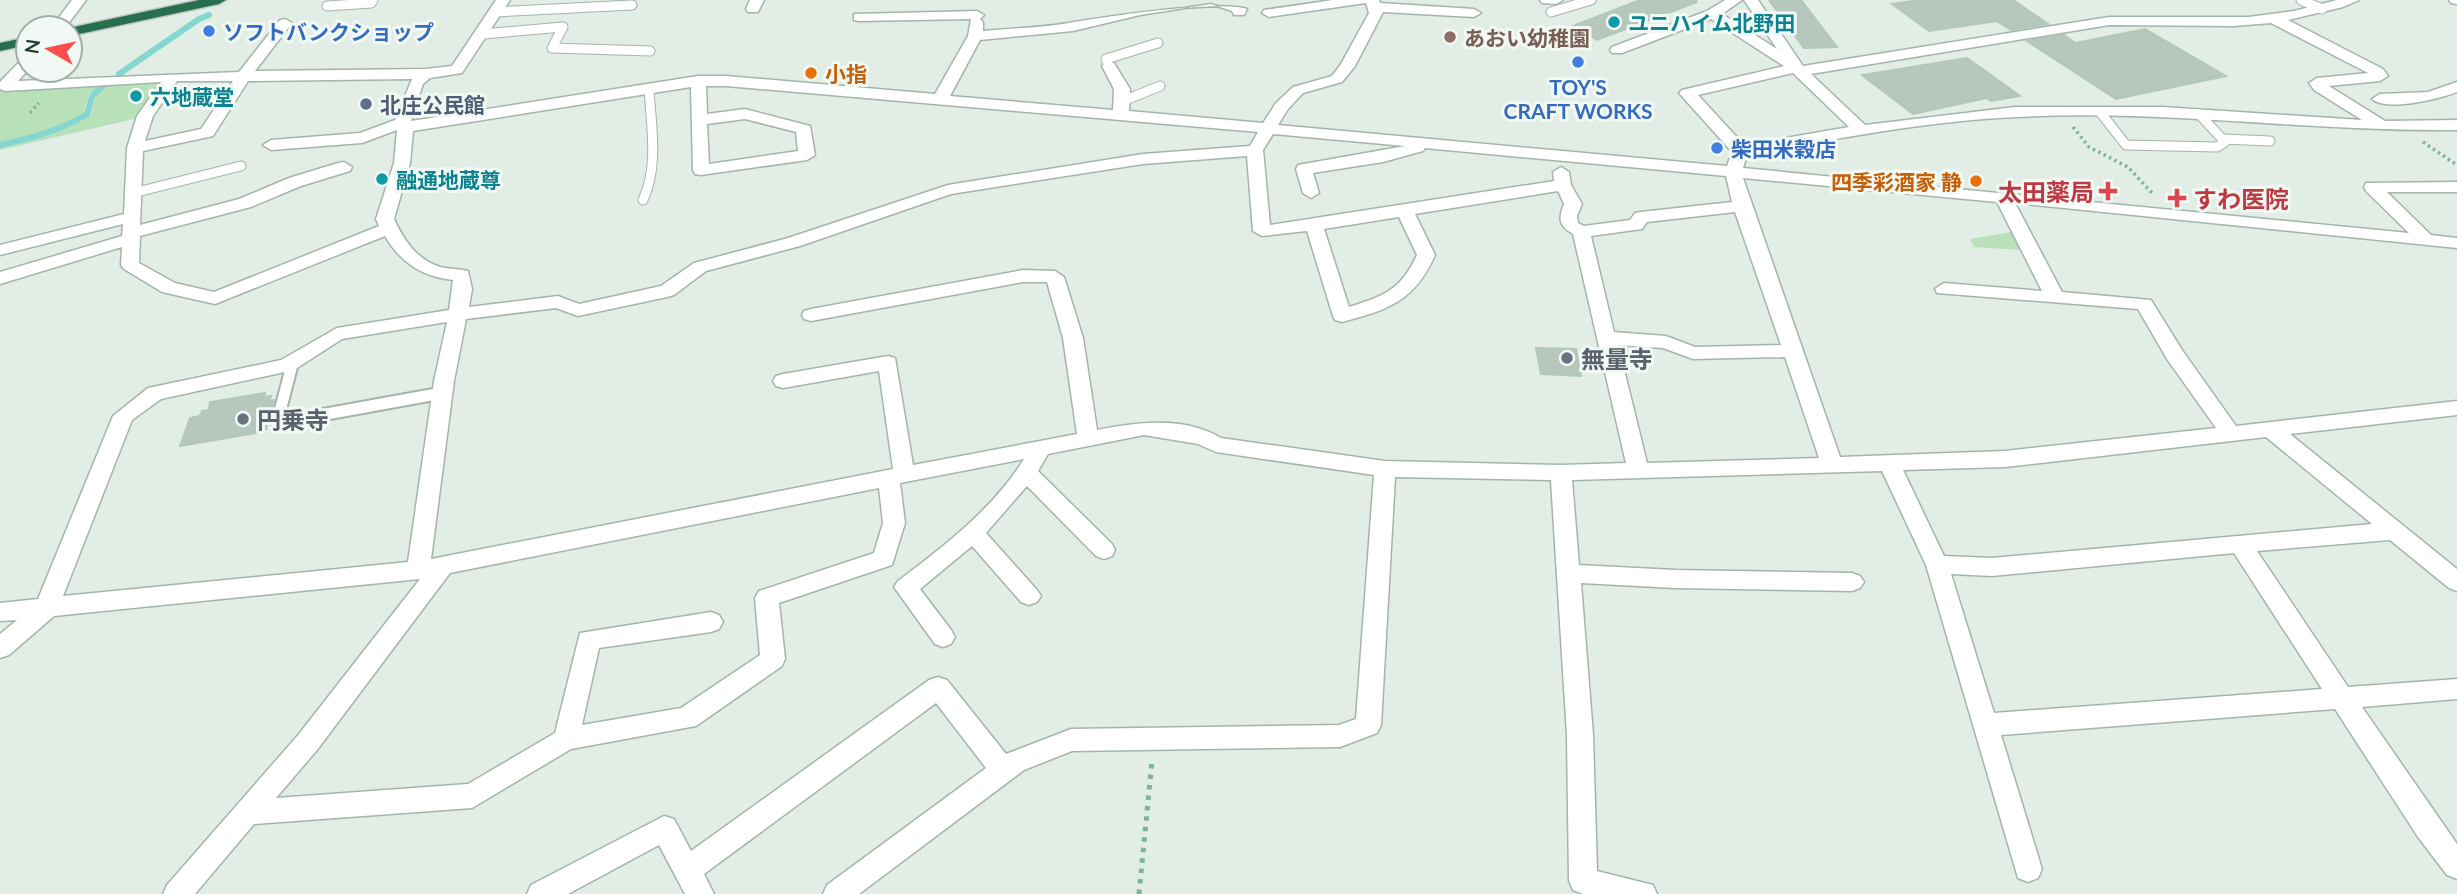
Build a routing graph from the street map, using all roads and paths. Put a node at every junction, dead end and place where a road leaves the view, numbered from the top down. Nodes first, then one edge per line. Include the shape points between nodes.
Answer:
1 (219, 0) edge
2 (373, 0) edge
3 (893, 0) edge
4 (1212, 0) edge
5 (1591, 0) edge
6 (1735, 0) edge
7 (1751, 0) edge
8 (2301, 0) edge
9 (2352, 0) edge
10 (1370, 3) edge
11 (1551, 4) edge
12 (632, 5) dead end
13 (1139, 5) edge
14 (327, 6) dead end
15 (499, 6) edge
16 (978, 7) edge
17 (2322, 9) junction
18 (1239, 12) dead end
19 (1269, 13) dead end
20 (1474, 13) dead end
21 (1712, 14) junction
22 (859, 17) dead end
23 (889, 17) junction
24 (2274, 19) junction
25 (285, 23) dead end
26 (84, 29) edge
27 (483, 34) junction
28 (975, 36) junction
29 (1158, 43) dead end
30 (1617, 50) dead end
31 (650, 51) dead end
32 (1109, 66) joint
33 (1798, 70) junction
34 (425, 74) junction
35 (244, 75) junction
36 (172, 77) junction
37 (698, 81) junction
38 (1160, 86) dead end
39 (3, 87) edge
40 (2457, 87) edge
41 (649, 89) junction
42 (2430, 97) junction
43 (941, 98) junction
44 (2380, 99) dead end
45 (1122, 108) junction
46 (2062, 112) junction
47 (2099, 112) junction
48 (2199, 114) junction
49 (700, 120) junction
50 (2457, 122) edge
51 (403, 125) junction
52 (2383, 125) junction
53 (2401, 125) junction
54 (1268, 129) junction
55 (1861, 130) junction
56 (2223, 139) junction
57 (2270, 141) dead end
58 (1419, 143) junction
59 (271, 145) dead end
60 (135, 148) junction
61 (1255, 150) junction
62 (1741, 151) junction
63 (1559, 156) junction
64 (2457, 164) edge
65 (241, 166) dead end
66 (344, 167) dead end
67 (1733, 172) junction
68 (1563, 185) junction
69 (2457, 187) edge
70 (133, 193) junction
71 (1311, 193) dead end
72 (2003, 197) junction
73 (643, 200) dead end
74 (1742, 206) junction
75 (1404, 210) junction
76 (2169, 214) junction
77 (1314, 225) junction
78 (389, 228) junction
79 (131, 230) junction
80 (1581, 232) junction
81 (2426, 240) junction
82 (2457, 243) edge
83 (0, 250) edge
84 (0, 278) edge
85 (1944, 289) dead end
86 (2055, 297) junction
87 (460, 314) junction
88 (811, 315) dead end
89 (1608, 338) junction
90 (1790, 351) junction
91 (293, 361) junction
92 (783, 381) dead end
93 (442, 393) junction
94 (2457, 408) edge
95 (2270, 429) junction
96 (2230, 433) junction
97 (1088, 439) junction
98 (1041, 448) junction
99 (1889, 463) junction
100 (1832, 465) junction
101 (1385, 469) junction
102 (1638, 471) junction
103 (1027, 473) junction
104 (1561, 473) junction
105 (897, 477) junction
106 (2392, 531) junction
107 (974, 534) junction
108 (2240, 544) junction
109 (1104, 550) dead end
110 (443, 565) junction
111 (1937, 565) junction
112 (418, 570) junction
113 (1568, 573) junction
114 (1852, 582) dead end
115 (2457, 582) edge
116 (1029, 596) dead end
117 (46, 609) junction
118 (0, 612) edge
119 (711, 622) dead end
120 (943, 637) dead end
121 (0, 648) edge
122 (2457, 689) edge
123 (2341, 697) junction
124 (1984, 725) junction
125 (566, 739) junction
126 (1155, 739) junction
127 (1003, 770) junction
128 (250, 812) junction
129 (2457, 866) edge
130 (2028, 869) dead end
131 (687, 870) junction
132 (177, 894) edge
133 (541, 894) edge
134 (700, 894) edge
135 (837, 894) edge
136 (1139, 894) edge
137 (1643, 894) edge

1 - 26 highway
2 - 14 lane
3 - 23 street
4 - 13 street
4 - 18 street
5 - 11 lane
6 - 21 street
7 - 33 street
8 - 17 lane
9 - 17 street
10 - 19 street
10 - 20 street
10 - 54 street via 1376,13 1348,66 1337,79 1298,90
12 - 15 lane
13 - 28 street via 1073,27
15 - 27 street
16 - 23 street
16 - 28 street
17 - 24 street
21 - 30 street
21 - 33 street
22 - 23 street
24 - 33 street via 2109,21
24 - 52 street via 2378,72 2380,76 2316,83
25 - 35 street
27 - 31 lane via 563,27 552,48
27 - 34 street via 457,70
28 - 43 street
29 - 32 lane via 1106,59
32 - 45 street via 1122,89
33 - 55 street
33 - 62 street via 1687,93
34 - 35 street
34 - 51 street via 416,83
35 - 36 street
35 - 60 street via 207,133
36 - 39 street
36 - 60 street via 145,116
37 - 41 street
37 - 43 street
37 - 49 street
38 - 45 lane
40 - 42 street
41 - 51 street
41 - 73 lane via 651,175
42 - 44 street
42 - 50 street
43 - 45 street
45 - 54 street
46 - 47 street
46 - 55 street via 2015,112
46 - 76 path via 2084,143 2128,167
47 - 48 street
47 - 56 lane via 2126,145 2217,147
48 - 52 street
48 - 56 lane
49 - 49 street via 701,170 807,155 804,129 745,114
50 - 53 street
51 - 59 street via 362,138
51 - 78 street via 402,163 385,219
52 - 53 street
53 - 64 path
54 - 58 street
54 - 61 street
55 - 62 street
56 - 57 lane
58 - 63 street
58 - 71 street via 1417,149 1383,157 1304,169
60 - 70 street
61 - 77 street via 1262,230
61 - 87 street via 1116,163 948,190 794,242 700,267 667,291 578,310 558,302
62 - 67 street
63 - 67 street
63 - 68 street
65 - 70 lane
66 - 79 street via 245,203
67 - 72 street
67 - 74 street
68 - 75 street
68 - 80 street via 1573,204 1570,225
69 - 81 street via 2372,187
70 - 79 street
72 - 76 street
72 - 86 street
74 - 80 street via 1641,217 1636,225
74 - 90 street
75 - 77 street
75 - 77 street via 1426,255 1418,279 1397,297 1342,316
76 - 81 street
78 - 79 street via 215,298 169,288 130,264
78 - 87 street via 411,261 440,275 462,275
79 - 83 street
79 - 84 street
80 - 89 street
81 - 82 street
85 - 86 street
86 - 96 street via 2144,304
87 - 91 street via 337,334
87 - 93 street
88 - 97 street via 1023,276 1055,277 1073,338
89 - 90 street via 1667,342 1693,353
89 - 102 street
90 - 100 street
91 - 93 lane via 277,423
91 - 117 street via 155,393 123,416
92 - 105 street via 888,363
93 - 112 street
94 - 95 street
95 - 96 street
95 - 106 street
96 - 99 street via 2005,459
97 - 98 street
97 - 101 street via 1144,428 1203,437 1216,445
98 - 103 street
98 - 105 street
99 - 100 street
99 - 111 street
100 - 102 street
101 - 104 street
101 - 126 street via 1368,725 1340,736
102 - 104 street
103 - 107 street
103 - 109 street
104 - 113 street
105 - 110 street
105 - 125 street via 894,523 884,559 767,598 773,659 687,718
106 - 108 street
106 - 115 street
107 - 116 street
107 - 120 street via 906,587
108 - 111 street via 1992,566
108 - 123 street
110 - 112 street
110 - 128 street
111 - 124 street
112 - 117 street
113 - 114 street
113 - 137 street via 1580,735 1583,881
117 - 118 street
117 - 121 street
119 - 125 street via 589,640
122 - 123 street
123 - 124 street
123 - 129 street
124 - 130 street
125 - 128 street via 472,796
126 - 127 street via 1071,740
126 - 136 path
127 - 131 street via 938,687
127 - 135 street
128 - 132 street
131 - 133 street via 664,828
131 - 134 street

